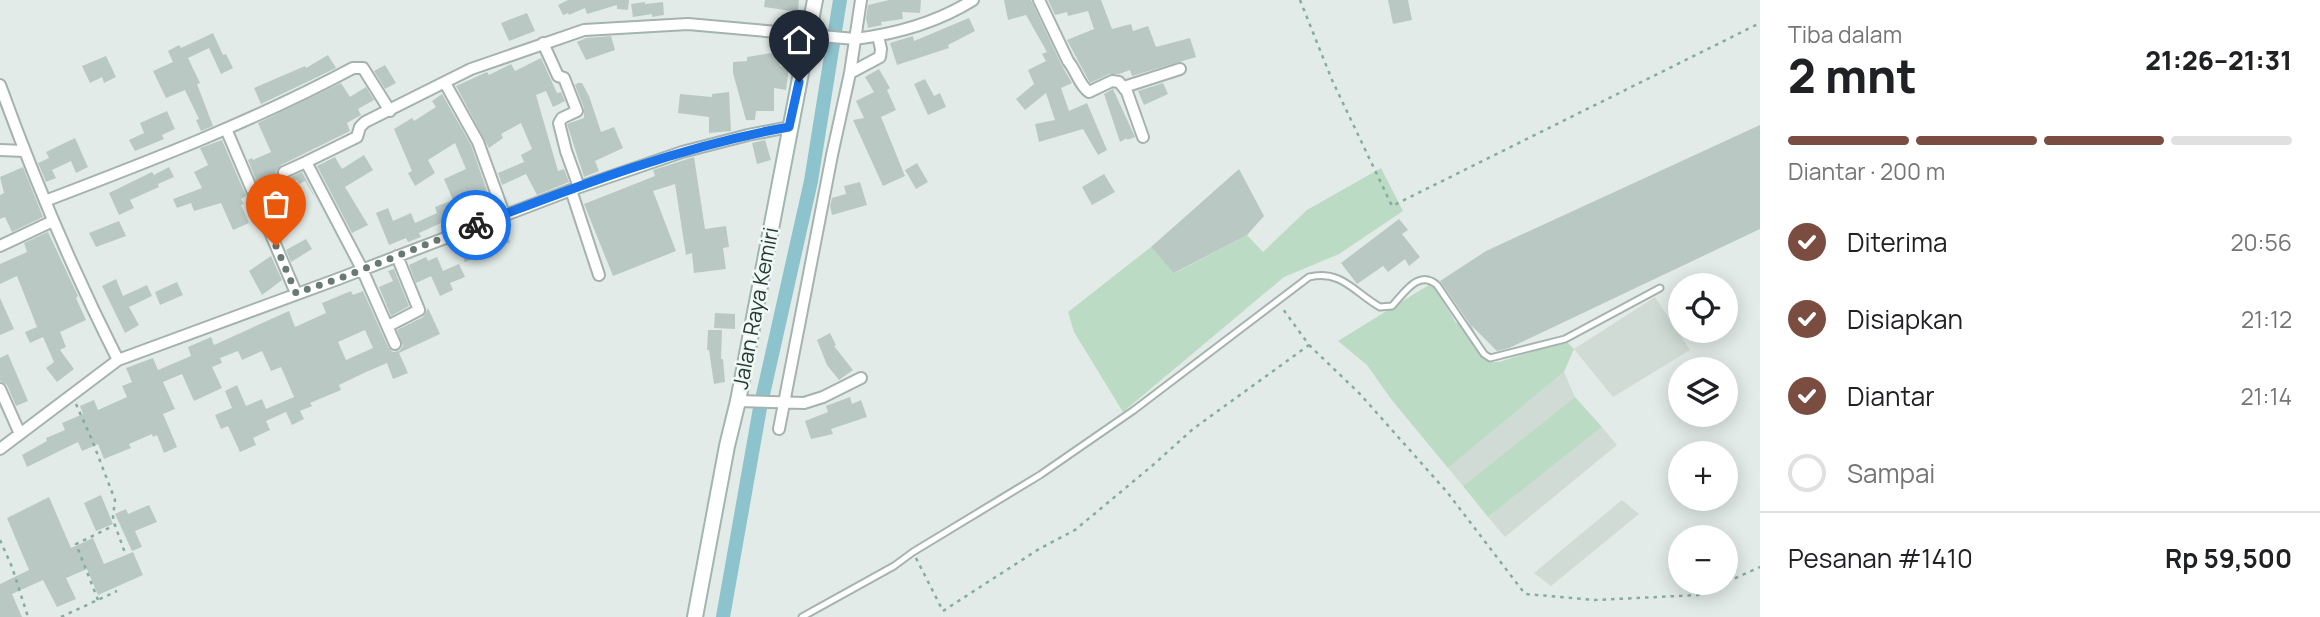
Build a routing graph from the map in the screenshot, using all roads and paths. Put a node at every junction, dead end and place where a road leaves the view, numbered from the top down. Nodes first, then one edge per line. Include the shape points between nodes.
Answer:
1 (816, 0) edge
2 (861, 0) edge
3 (973, 0) edge
4 (1039, 0) edge
5 (1300, 0) edge
6 (1760, 23) edge
7 (877, 36) junction
8 (814, 37) junction
9 (852, 39) junction
10 (543, 43) junction
11 (1180, 69) dead end
12 (850, 73) junction
13 (445, 83) junction
14 (0, 85) edge
15 (1124, 87) junction
16 (390, 111) junction
17 (789, 127) junction
18 (226, 129) junction
19 (1143, 137) dead end
20 (0, 150) edge
21 (24, 151) junction
22 (306, 162) junction
23 (284, 172) dead end
24 (575, 188) junction
25 (45, 201) junction
26 (504, 214) junction
27 (53, 221) junction
28 (0, 246) edge
29 (397, 256) junction
30 (362, 270) junction
31 (599, 275) dead end
32 (1660, 288) dead end
33 (296, 293) junction
34 (1278, 301) junction
35 (388, 326) junction
36 (396, 345) dead end
37 (1309, 345) junction
38 (118, 360) junction
39 (861, 379) dead end
40 (0, 389) edge
41 (72, 395) junction
42 (741, 401) junction
43 (783, 403) junction
44 (779, 429) dead end
45 (20, 434) junction
46 (0, 449) edge
47 (115, 525) junction
48 (0, 540) edge
49 (125, 552) dead end
50 (913, 552) junction
51 (1760, 568) edge
52 (117, 591) dead end
53 (97, 600) junction
54 (28, 617) edge
55 (61, 617) edge
56 (695, 617) edge
57 (802, 617) edge

1 - 8 main road, Jalan Raya Kemiri
2 - 9 street
3 - 7 street via 943,15
4 - 15 street via 1085,90 1112,81
5 - 6 path via 1392,206
7 - 9 street
7 - 12 street via 880,57
8 - 9 street
8 - 10 street via 671,23 584,30
8 - 17 main road, Jalan Raya Kemiri
9 - 12 street
10 - 13 street
10 - 24 street via 577,111 559,123
11 - 15 street
12 - 43 street
13 - 16 street
13 - 26 street via 478,142
14 - 21 street
15 - 19 street
16 - 18 street via 363,68 357,67
16 - 22 street via 362,124 357,138
17 - 24 street via 716,142
17 - 42 main road, Jalan Raya Kemiri
18 - 25 street
18 - 33 street
20 - 21 street
21 - 25 street
22 - 23 street
22 - 30 street
24 - 26 street
24 - 31 street
25 - 27 street
26 - 29 street
27 - 28 street
27 - 38 street
29 - 30 street
29 - 35 street via 419,310
30 - 33 street
30 - 35 street
32 - 34 lane via 1565,339 1490,358 1431,279 1416,281 1392,306 1380,307 1342,279 1324,273 1309,277
33 - 38 street
34 - 37 path
34 - 50 lane via 1051,468
35 - 36 street
37 - 50 path via 1193,429 1076,530 943,611
37 - 51 path via 1360,394 1447,492 1525,594 1595,600 1698,596
38 - 41 street
39 - 43 street via 811,402
40 - 45 street
41 - 45 street
41 - 47 path via 115,500
42 - 43 street
42 - 56 main road, Jalan Raya Kemiri via 727,446
43 - 44 street
45 - 46 street
47 - 49 path
47 - 53 path via 76,545
48 - 54 path
50 - 57 lane
52 - 53 path
53 - 55 path

